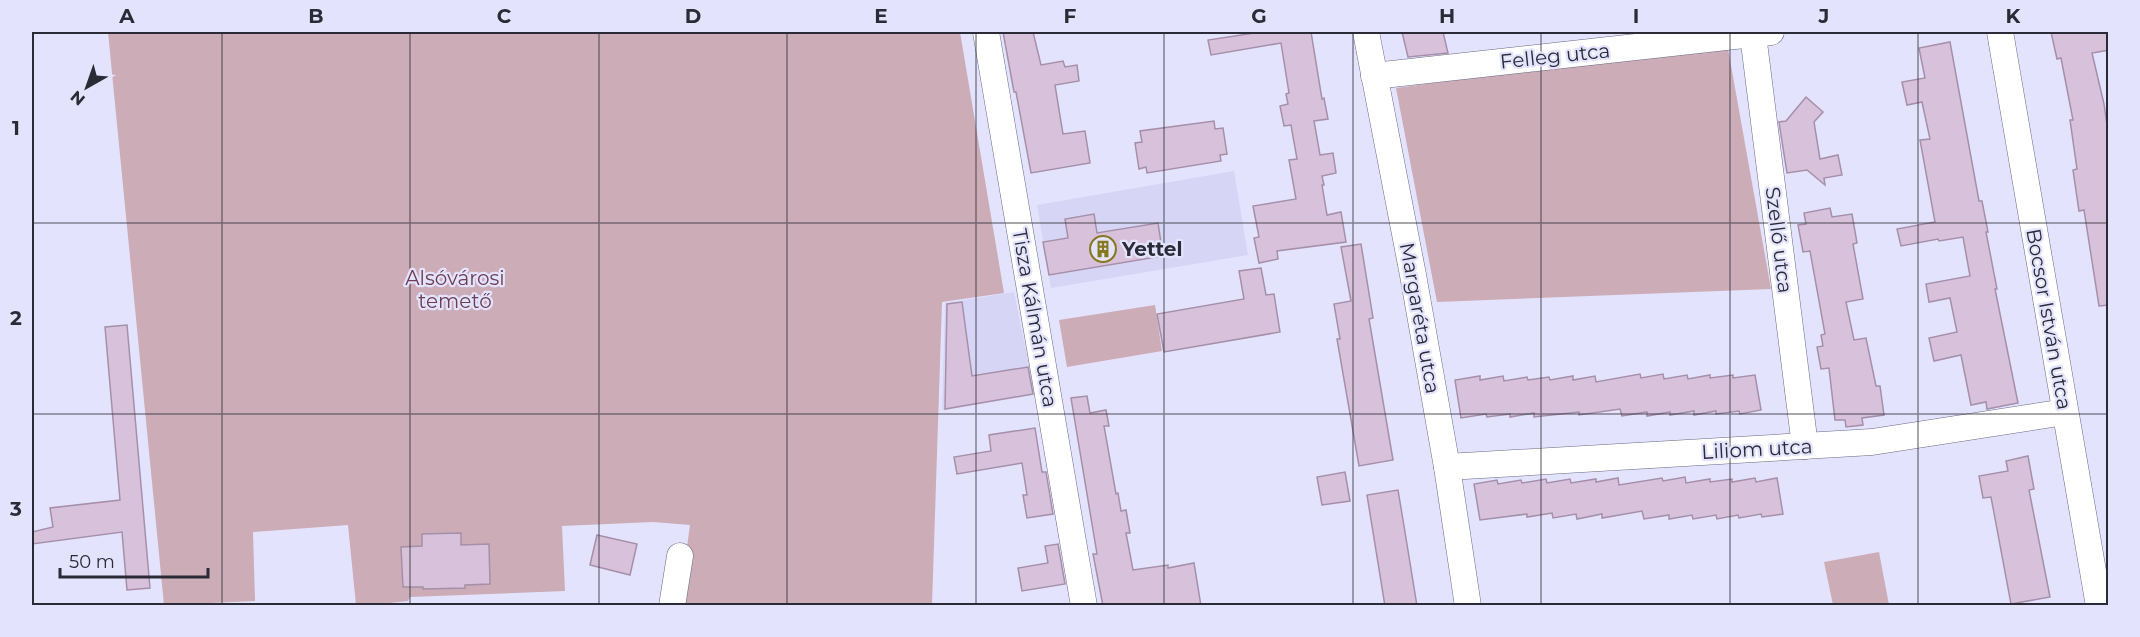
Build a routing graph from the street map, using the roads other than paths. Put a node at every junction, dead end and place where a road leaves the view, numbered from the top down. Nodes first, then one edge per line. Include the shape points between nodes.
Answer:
1 (986, 32) edge
2 (1366, 32) edge
3 (2000, 32) edge
4 (1762, 33) edge
5 (1374, 76) junction
6 (2065, 412) junction
7 (1805, 446) junction
8 (1447, 466) junction
9 (680, 556) dead end
10 (672, 606) edge
11 (1084, 606) edge
12 (1468, 606) edge
13 (2099, 606) edge

1 - 11 street, Tisza Kálmán utca
2 - 5 street, Margaréta utca
3 - 6 street, Bocsor István utca
4 - 5 street, Felleg utca
4 - 7 street, Szellő utca
5 - 8 street, Margaréta utca
6 - 7 street, Liliom utca via 1872,442
6 - 13 street, Bocsor István utca
7 - 8 street, Liliom utca
8 - 12 street, Margaréta utca
9 - 10 street

